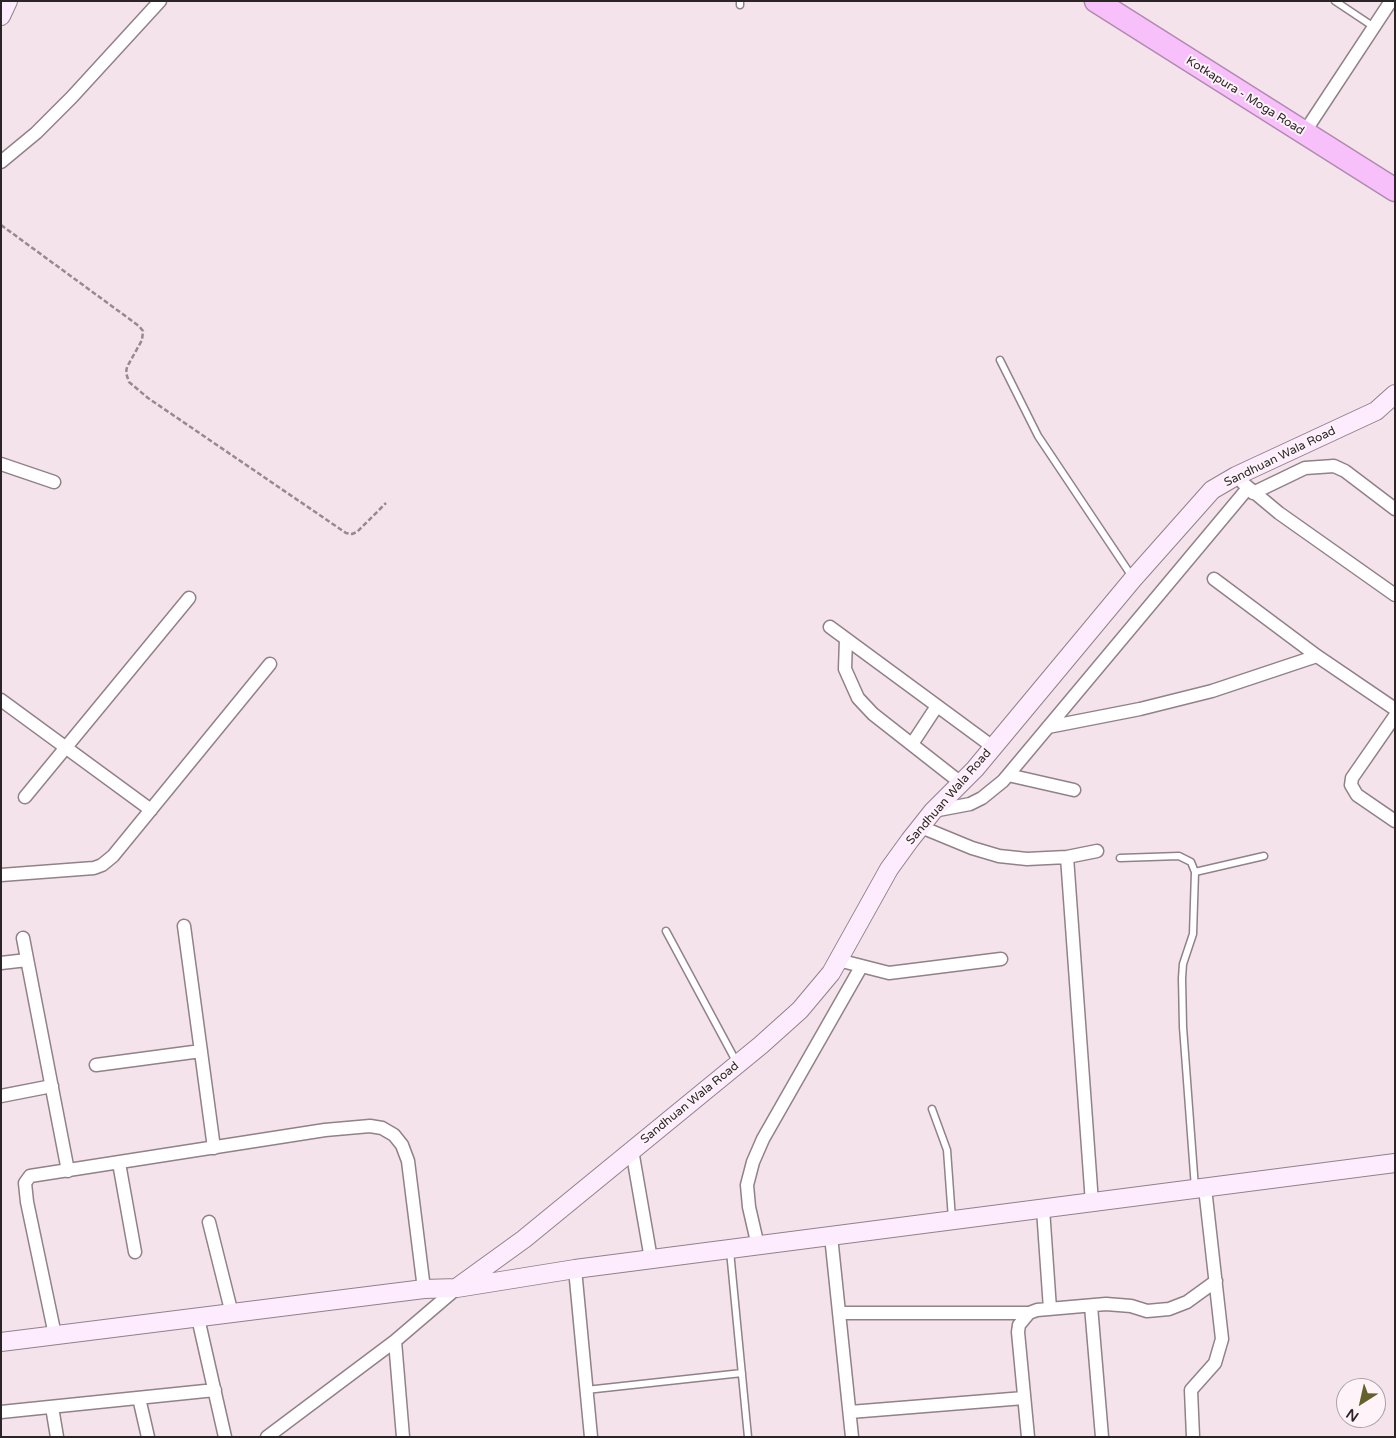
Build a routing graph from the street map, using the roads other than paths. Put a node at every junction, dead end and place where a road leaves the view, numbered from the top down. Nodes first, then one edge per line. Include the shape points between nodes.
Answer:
1 (8, 1) edge
2 (160, 1) edge
3 (1096, 1) edge
4 (1335, 1) edge
5 (1391, 1) edge
6 (1, 16) edge
7 (1374, 27) junction
8 (1304, 133) junction
9 (1, 162) edge
10 (1395, 190) edge
11 (1000, 360) dead end
12 (1395, 394) edge
13 (1, 464) edge
14 (54, 482) dead end
15 (1245, 486) junction
16 (1395, 509) edge
17 (1133, 579) junction
18 (1214, 579) dead end
19 (1395, 595) edge
20 (188, 598) dead end
21 (830, 627) dead end
22 (846, 639) junction
23 (1317, 656) junction
24 (270, 664) dead end
25 (1, 700) edge
26 (937, 706) junction
27 (1395, 709) edge
28 (1395, 716) edge
29 (1048, 727) junction
30 (912, 744) junction
31 (67, 746) junction
32 (993, 747) junction
33 (1008, 775) junction
34 (961, 783) junction
35 (1074, 790) dead end
36 (25, 797) dead end
37 (151, 810) junction
38 (933, 811) junction
39 (1395, 821) edge
40 (921, 826) junction
41 (1097, 851) dead end
42 (1264, 856) dead end
43 (1067, 857) junction
44 (1120, 858) dead end
45 (1195, 872) junction
46 (1, 875) edge
47 (184, 926) dead end
48 (666, 931) dead end
49 (23, 938) dead end
50 (1001, 959) dead end
51 (28, 960) junction
52 (838, 960) junction
53 (1, 963) edge
54 (861, 967) junction
55 (201, 1051) junction
56 (738, 1064) junction
57 (96, 1065) dead end
58 (52, 1086) junction
59 (1, 1096) edge
60 (932, 1109) dead end
61 (214, 1148) junction
62 (632, 1150) junction
63 (119, 1163) junction
64 (1395, 1163) edge
65 (68, 1171) junction
66 (1200, 1189) junction
67 (1092, 1203) junction
68 (1043, 1209) junction
69 (952, 1221) junction
70 (209, 1222) dead end
71 (831, 1236) junction
72 (758, 1246) junction
73 (730, 1249) junction
74 (135, 1252) dead end
75 (651, 1260) junction
76 (575, 1269) junction
77 (1216, 1282) junction
78 (457, 1288) junction
79 (424, 1289) junction
80 (1091, 1306) junction
81 (1050, 1309) junction
82 (839, 1313) junction
83 (1028, 1313) junction
84 (232, 1314) junction
85 (198, 1318) junction
86 (55, 1336) junction
87 (395, 1341) junction
88 (1, 1342) edge
89 (742, 1373) junction
90 (215, 1390) junction
91 (586, 1390) junction
92 (139, 1398) junction
93 (1024, 1398) junction
94 (52, 1407) junction
95 (1, 1412) edge
96 (850, 1412) junction
97 (57, 1437) edge
98 (148, 1437) edge
99 (225, 1437) edge
100 (267, 1437) edge
101 (403, 1437) edge
102 (591, 1437) edge
103 (748, 1437) edge
104 (852, 1437) edge
105 (1028, 1437) edge
106 (1102, 1437) edge
107 (1193, 1437) edge

1 - 6 street
2 - 9 street via 72,97
3 - 8 highway, Kotkapura - Moga Road
4 - 7 lane
5 - 7 street
7 - 8 street
8 - 10 highway, Kotkapura - Moga Road
11 - 17 lane via 1038,436
12 - 15 street, Sandhuan Wala Road via 1376,411
13 - 14 street
15 - 16 street via 1305,468 1334,466
15 - 17 street, Sandhuan Wala Road via 1212,490
15 - 19 street
15 - 29 street
17 - 32 street, Sandhuan Wala Road
18 - 23 street
20 - 31 street
21 - 22 street
22 - 26 street
22 - 30 street via 845,669 858,698
23 - 27 street
23 - 29 street via 1212,690 1140,709
24 - 37 street
25 - 31 street
26 - 30 street
26 - 32 street
28 - 39 street via 1352,778 1351,785 1357,795
29 - 33 street
30 - 34 street
31 - 36 street
31 - 37 street
32 - 34 street, Sandhuan Wala Road
33 - 35 street
33 - 38 street via 993,790 970,804
34 - 38 street, Sandhuan Wala Road
37 - 46 street via 102,865
38 - 40 street, Sandhuan Wala Road
40 - 43 street via 999,856 1027,859
40 - 52 street, Sandhuan Wala Road via 889,869
41 - 43 street
42 - 45 lane
43 - 67 street
44 - 45 lane via 1179,856 1190,862
45 - 66 lane via 1193,934 1182,978 1183,1028
47 - 55 street
48 - 56 lane
49 - 51 street
50 - 54 street via 904,973
51 - 53 street
51 - 58 street
52 - 54 street
52 - 56 street, Sandhuan Wala Road via 800,1010
54 - 72 street via 753,1162 747,1185
55 - 57 street
55 - 61 street
56 - 62 street, Sandhuan Wala Road
58 - 59 street
58 - 65 street
60 - 69 lane via 947,1150
61 - 63 street
61 - 79 street via 370,1126 394,1135 408,1161
62 - 75 street
62 - 78 street, Sandhuan Wala Road via 524,1239
63 - 65 street
63 - 74 street
64 - 66 street
65 - 86 street via 34,1174 25,1183
66 - 67 street
66 - 77 street
67 - 68 street
68 - 69 street
68 - 81 street
69 - 71 street
70 - 84 street
71 - 72 street
71 - 82 street
72 - 73 street
73 - 75 street
73 - 89 lane
75 - 76 street
76 - 78 street
76 - 91 street
77 - 80 street via 1187,1302 1169,1309 1147,1311 1119,1304
77 - 107 street via 1222,1339 1215,1363 1191,1390
78 - 79 street
78 - 87 street
79 - 84 street
80 - 81 street
80 - 106 street
81 - 83 street
82 - 83 street
82 - 96 street
83 - 93 street via 1018,1332
84 - 85 street
85 - 86 street
85 - 90 street
86 - 88 street
87 - 100 street
87 - 101 street
89 - 91 lane
89 - 103 lane
90 - 92 street
90 - 99 street
91 - 102 street
92 - 94 street
92 - 98 street
93 - 96 street
93 - 105 street
94 - 95 street
94 - 97 street
96 - 104 street

